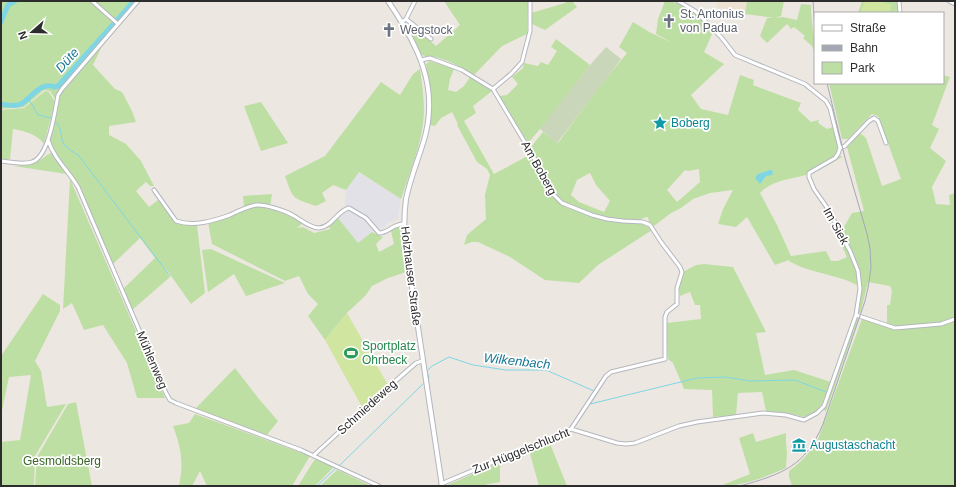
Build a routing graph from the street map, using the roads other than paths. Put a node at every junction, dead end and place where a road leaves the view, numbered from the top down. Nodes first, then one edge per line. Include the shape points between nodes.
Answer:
1 (92, 1) edge
2 (138, 1) edge
3 (388, 1) edge
4 (415, 1) edge
5 (530, 1) edge
6 (678, 1) edge
7 (899, 1) edge
8 (949, 1) edge
9 (955, 4) edge
10 (900, 12) edge
11 (406, 19) junction
12 (116, 22) junction
13 (403, 23) junction
14 (431, 39) dead end
15 (421, 60) junction
16 (493, 89) junction
17 (48, 140) junction
18 (886, 143) dead end
19 (840, 148) junction
20 (1, 162) edge
21 (154, 190) dead end
22 (404, 224) junction
23 (856, 315) junction
24 (955, 319) edge
25 (422, 361) junction
26 (571, 429) junction
27 (314, 455) junction
28 (441, 485) edge
29 (379, 486) edge

1 - 12 street
2 - 12 street
3 - 13 street, Holzhauser Straße
4 - 11 street
5 - 16 street via 530,31 522,62
6 - 19 street via 695,11 735,55 805,84 826,101
7 - 10 street
8 - 9 street
11 - 13 street
11 - 14 street
12 - 17 street via 58,95
13 - 15 street, Holzhauser Straße
15 - 16 street, Am Boberg via 430,58 462,70
15 - 22 street, Holzhauser Straße via 428,94 428,117 424,140 406,198
16 - 26 street, Am Boberg via 556,198 592,215 650,225 682,272 677,288 677,304 665,317 666,359 611,372
17 - 20 street via 44,151 33,162
17 - 27 street, Mühlenweg via 51,150 78,187 170,400
18 - 19 street via 878,121 874,118
19 - 23 street, Im Siek via 835,158 809,173 809,177 850,251 858,271 860,289
21 - 22 street via 176,221 186,224 198,224 256,205 285,212 317,228 349,208 366,218 379,233 397,224
22 - 25 street, Holzhauser Straße
23 - 24 street via 895,328 941,324
23 - 26 street, Zur Hüggelschlucht via 824,406 807,419 763,413 697,422 626,444
25 - 27 street, Schmiedeweg via 416,363
25 - 28 street, Holzhauser Straße
26 - 28 street, Zur Hüggelschlucht
27 - 29 street, Mühlenweg

